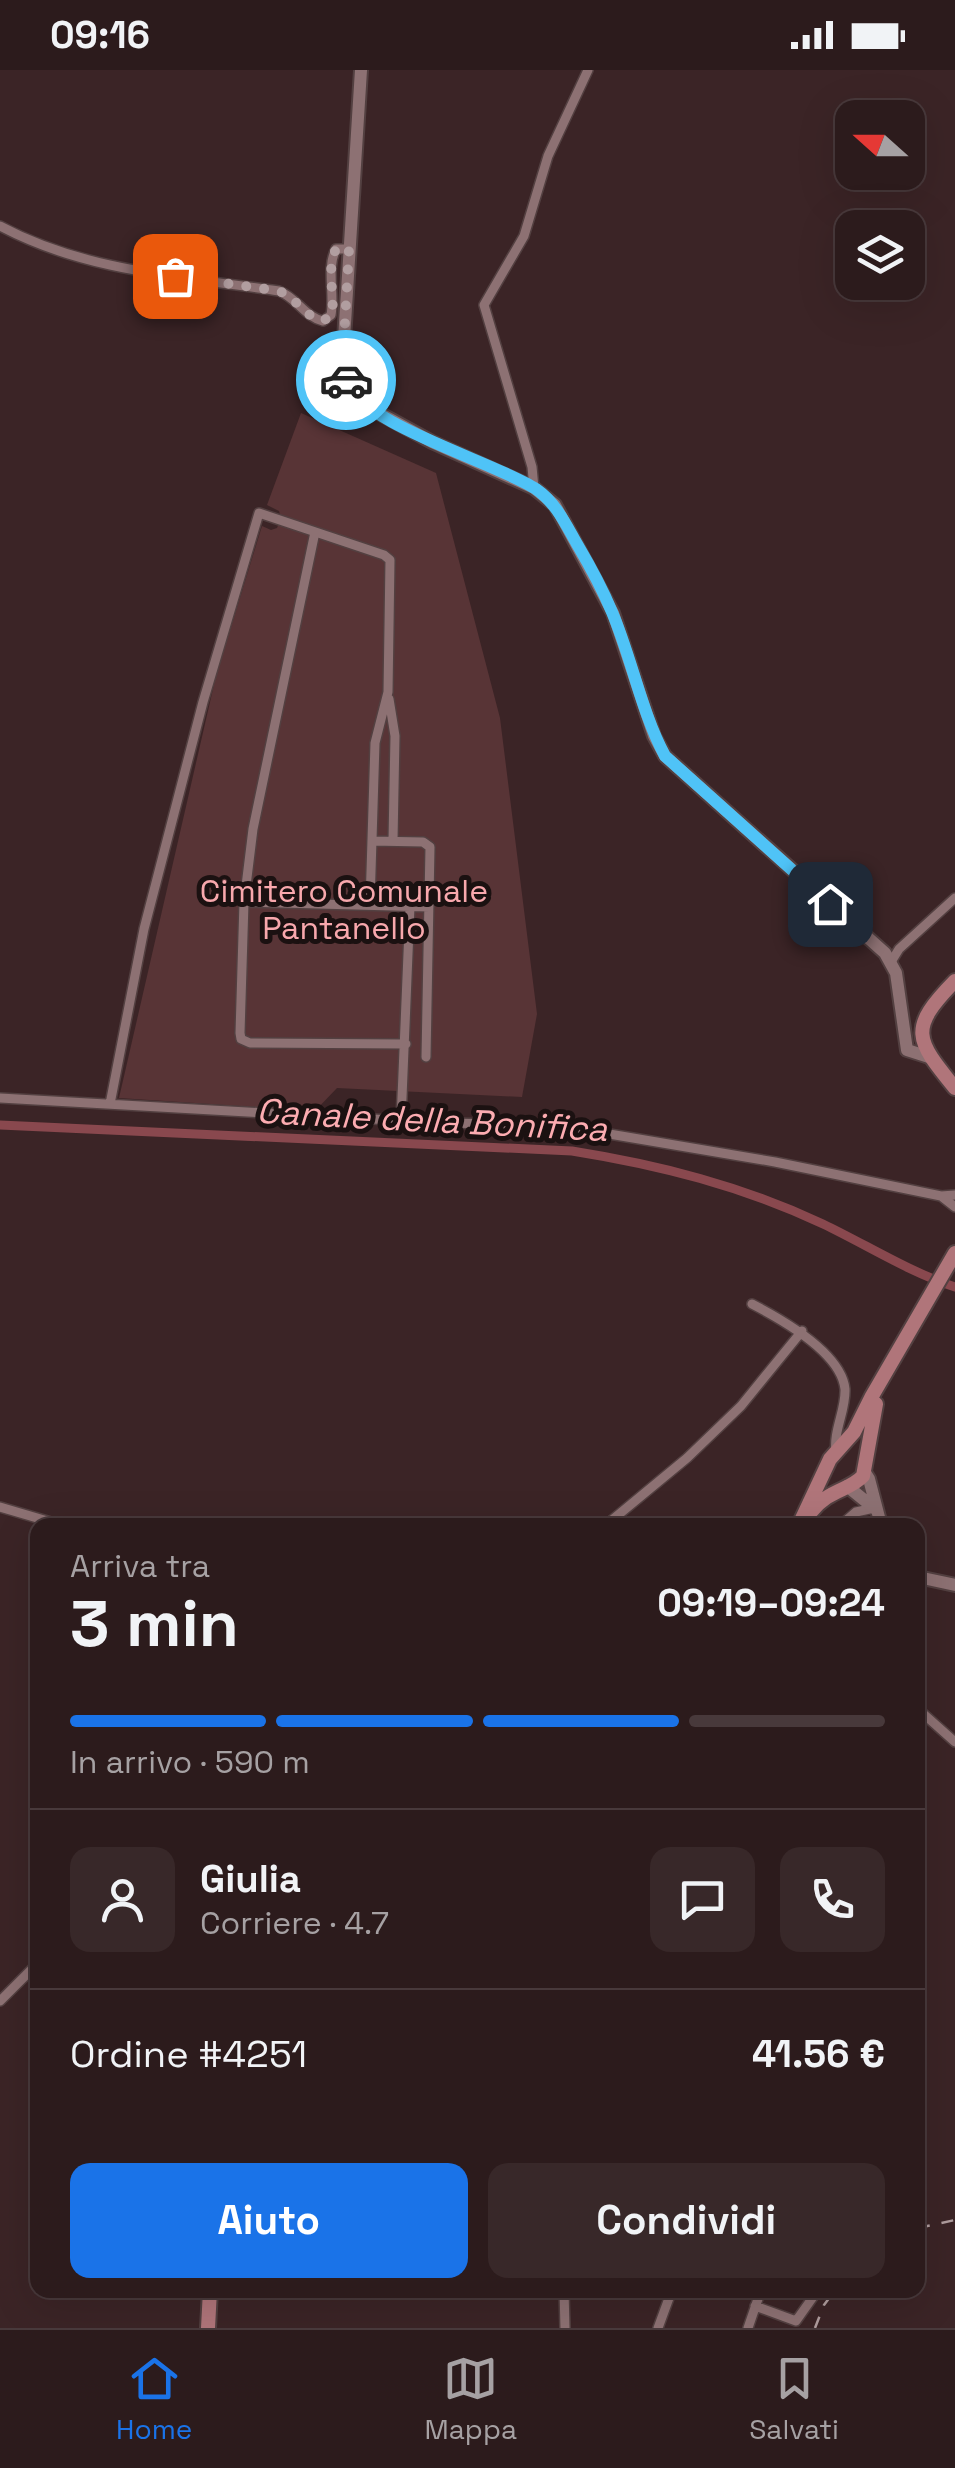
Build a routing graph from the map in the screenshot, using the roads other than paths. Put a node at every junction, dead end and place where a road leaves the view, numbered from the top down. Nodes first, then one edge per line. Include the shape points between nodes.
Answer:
1 (361, 70) edge
2 (588, 70) edge
3 (0, 226) edge
4 (349, 249) junction
5 (534, 488) junction
6 (315, 532) junction
7 (388, 692) junction
8 (372, 841) junction
9 (393, 841) junction
10 (955, 898) edge
11 (244, 902) junction
12 (370, 904) junction
13 (410, 906) junction
14 (429, 907) junction
15 (892, 962) junction
16 (955, 981) edge
17 (406, 1044) junction
18 (426, 1058) dead end
19 (932, 1058) junction
20 (955, 1088) edge
21 (0, 1098) edge
22 (110, 1104) junction
23 (401, 1120) junction
24 (955, 1194) edge
25 (941, 1196) junction
26 (955, 1207) edge
27 (955, 1253) edge
28 (752, 1304) dead end
29 (802, 1331) junction
30 (880, 1382) junction
31 (838, 1451) junction
32 (864, 1466) junction
33 (828, 1469) junction
34 (845, 1486) junction
35 (0, 1507) edge
36 (874, 1508) junction
37 (37, 1518) edge
38 (614, 1518) edge
39 (803, 1518) edge
40 (805, 1518) edge
41 (849, 1518) edge
42 (878, 1518) edge
43 (925, 1578) edge
44 (955, 1584) edge
45 (925, 1715) edge
46 (955, 1742) edge
47 (30, 1970) edge
48 (0, 2001) edge
49 (210, 2298) edge
50 (564, 2298) edge
51 (669, 2298) edge
52 (758, 2298) edge
53 (812, 2298) edge
54 (755, 2306) junction
55 (208, 2328) edge
56 (565, 2328) edge
57 (658, 2328) edge
58 (748, 2328) edge

1 - 4 main road
2 - 5 street via 548,156 524,236 484,305
3 - 4 street via 35,245 106,266 279,291 323,321 332,315 335,294 331,258 336,249
4 - 5 main road via 343,371 349,389 432,442
5 - 15 main road via 554,504 599,584 665,756
6 - 7 street via 390,560
6 - 11 street
6 - 22 street via 259,513 144,929
7 - 8 street via 375,744
7 - 9 street via 395,736
8 - 9 street
8 - 12 street
9 - 14 street via 430,847
10 - 15 street
11 - 12 street
11 - 17 street via 241,1039
12 - 13 street
13 - 14 street
13 - 17 street
14 - 18 street
15 - 19 main road via 907,1050
16 - 19 main road via 924,1018 923,1045
17 - 23 street
19 - 20 main road
21 - 22 street
22 - 23 street
23 - 25 street via 556,1125
24 - 25 street
25 - 26 street
27 - 30 main road
28 - 29 street
29 - 31 street via 845,1387
29 - 38 street via 740,1406
30 - 31 main road
30 - 32 main road
31 - 32 main road via 854,1451
31 - 33 main road
32 - 34 main road via 860,1480
32 - 36 main road
33 - 34 main road
33 - 39 main road
34 - 36 main road
34 - 40 main road
35 - 37 street
36 - 41 street
36 - 42 main road
43 - 44 main road
45 - 46 street
47 - 48 street
49 - 55 main road
50 - 56 street
51 - 57 street
52 - 54 street
53 - 54 street via 796,2321
54 - 58 street

